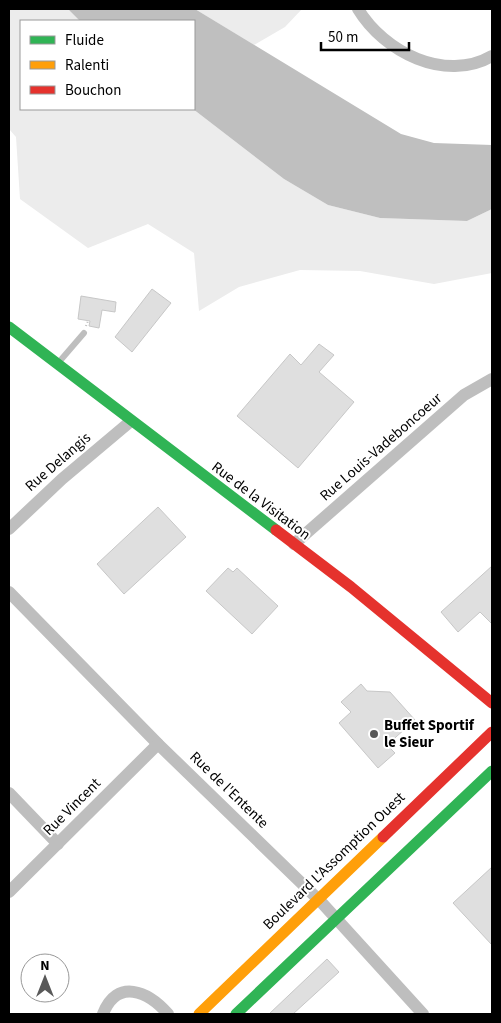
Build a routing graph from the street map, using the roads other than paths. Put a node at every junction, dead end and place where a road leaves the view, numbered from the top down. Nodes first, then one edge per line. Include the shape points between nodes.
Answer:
1 (358, 9) edge
2 (492, 56) edge
3 (9, 327) edge
4 (84, 333) dead end
5 (57, 364) junction
6 (492, 379) edge
7 (131, 421) junction
8 (9, 529) edge
9 (294, 544) junction
10 (9, 592) edge
11 (492, 703) edge
12 (492, 732) edge
13 (158, 744) junction
14 (492, 771) edge
15 (9, 793) edge
16 (58, 844) junction
17 (9, 892) edge
18 (318, 899) junction
19 (336, 918) junction
20 (103, 1014) edge
21 (168, 1014) edge
22 (199, 1014) edge
23 (236, 1014) edge
24 (423, 1014) edge

1 - 2 street via 364,20 387,41 437,66 458,67
3 - 5 street, Rue de la Visitation
4 - 5 lane
5 - 7 street, Rue de la Visitation
6 - 9 street, Rue Louis-Vadeboncoeur via 464,395
7 - 8 street, Rue Delangis via 62,478
7 - 9 street, Rue de la Visitation
9 - 11 street, Rue de la Visitation
10 - 13 street, Rue de l'Entente
12 - 18 street, Boulevard L'Assomption Ouest
13 - 16 street, Rue Vincent
13 - 18 street, Rue de l'Entente
14 - 19 street
15 - 16 street
16 - 17 street, Rue Vincent
18 - 19 street, Rue de l'Entente
18 - 22 street, Boulevard L'Assomption Ouest
19 - 23 street
19 - 24 street, Rue de l'Entente
20 - 21 street via 114,996 128,991 146,995

